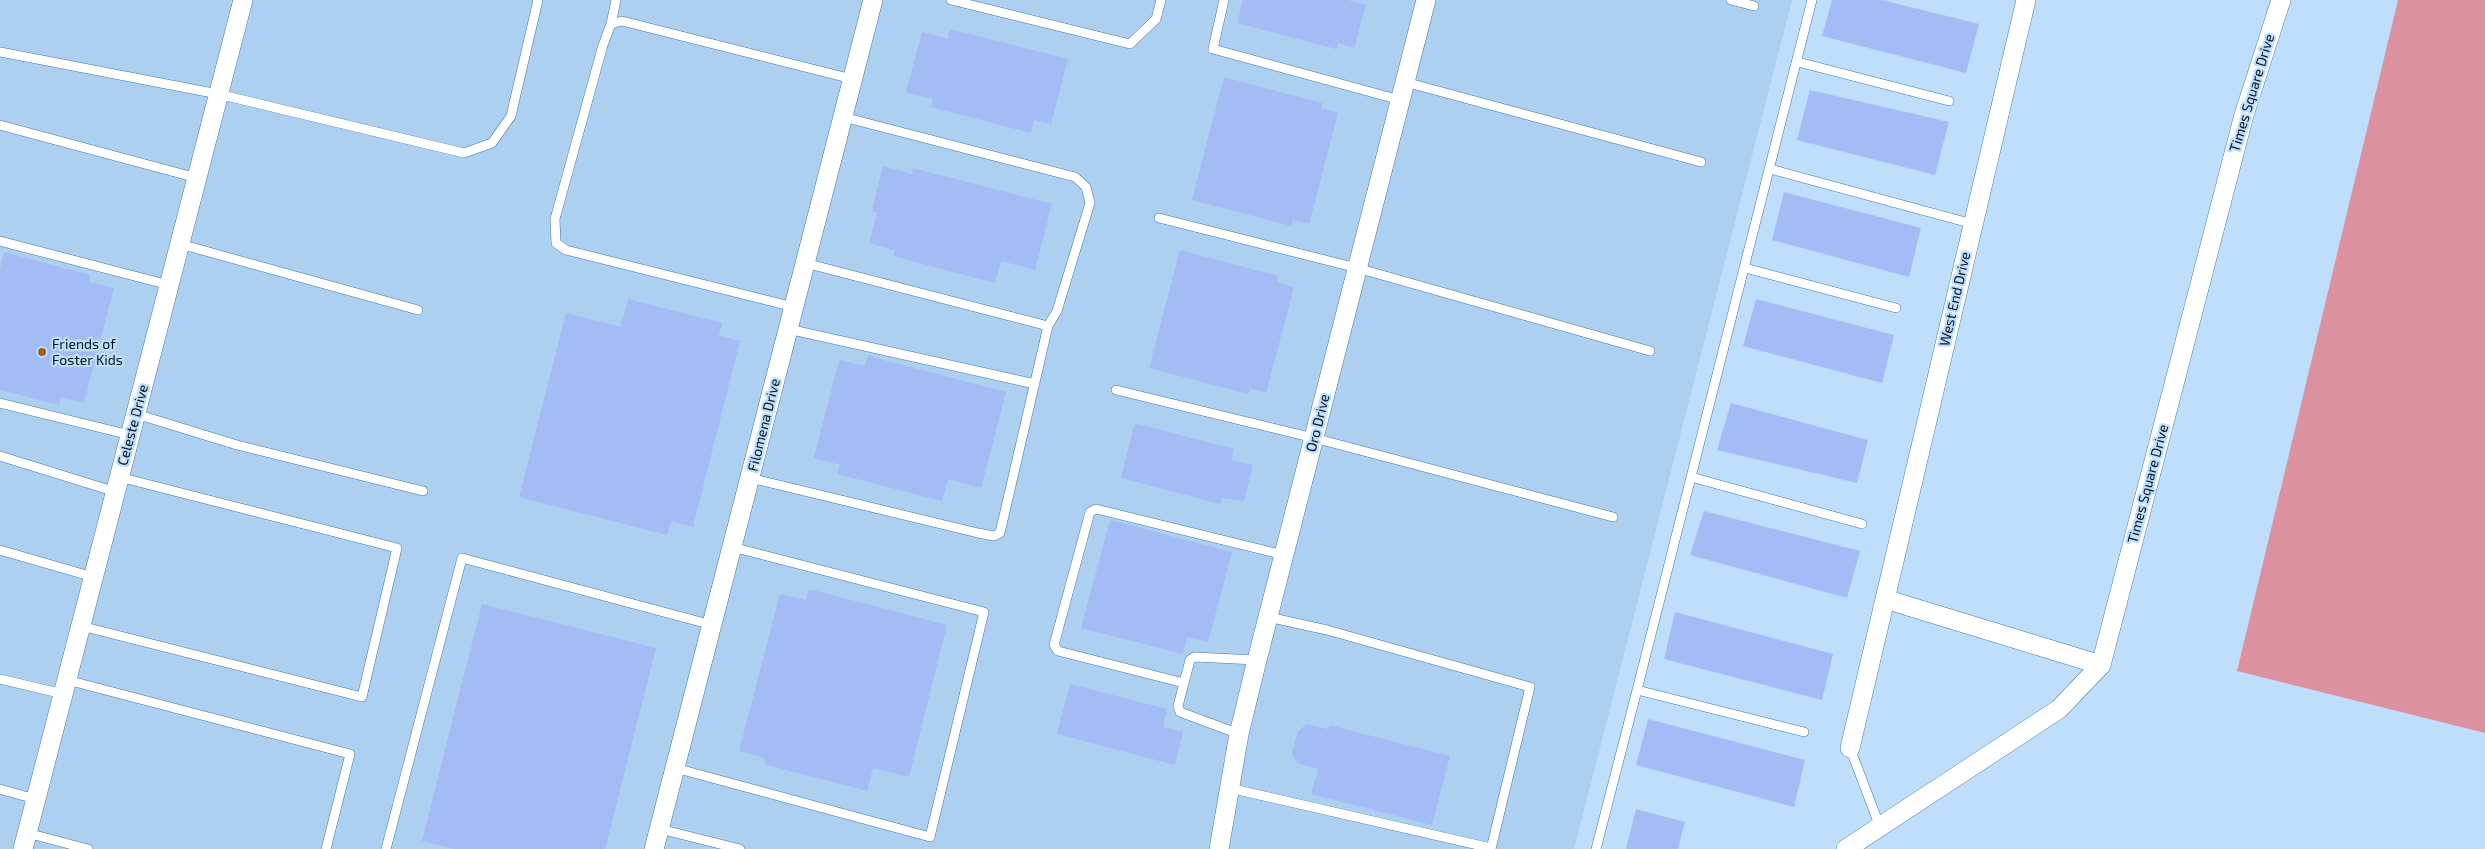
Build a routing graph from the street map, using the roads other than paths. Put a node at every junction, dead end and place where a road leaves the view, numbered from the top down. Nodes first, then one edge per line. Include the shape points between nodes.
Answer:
1 (242, 0) edge
2 (538, 0) edge
3 (616, 0) edge
4 (951, 0) edge
5 (1161, 0) edge
6 (1224, 0) edge
7 (1426, 0) edge
8 (1731, 0) edge
9 (1812, 0) edge
10 (2026, 0) edge
11 (2281, 0) edge
12 (867, 1) edge
13 (1754, 6) dead end
14 (611, 24) junction
15 (0, 52) edge
16 (1798, 62) junction
17 (852, 79) junction
18 (1402, 91) junction
19 (218, 94) junction
20 (1949, 101) dead end
21 (843, 118) junction
22 (0, 125) edge
23 (1701, 162) dead end
24 (1770, 170) junction
25 (197, 178) junction
26 (1159, 218) dead end
27 (1973, 224) junction
28 (0, 241) edge
29 (180, 244) junction
30 (805, 263) junction
31 (1357, 268) junction
32 (1745, 268) junction
33 (169, 285) junction
34 (794, 307) junction
35 (1896, 308) dead end
36 (418, 310) dead end
37 (1048, 326) junction
38 (788, 329) junction
39 (1650, 351) dead end
40 (1035, 384) junction
41 (1116, 390) dead end
42 (0, 403) edge
43 (136, 414) junction
44 (130, 435) junction
45 (1314, 438) junction
46 (0, 456) edge
47 (1691, 477) junction
48 (750, 478) junction
49 (118, 484) junction
50 (423, 491) dead end
51 (1613, 517) dead end
52 (1862, 524) dead end
53 (732, 547) junction
54 (0, 550) edge
55 (1284, 555) junction
56 (94, 577) junction
57 (1885, 599) junction
58 (1268, 617) junction
59 (81, 626) junction
60 (712, 626) junction
61 (1257, 660) junction
62 (2101, 665) junction
63 (0, 679) edge
64 (1184, 683) junction
65 (65, 687) junction
66 (1637, 690) junction
67 (1804, 732) dead end
68 (1239, 734) junction
69 (1850, 748) joint
70 (675, 768) junction
71 (1229, 788) junction
72 (0, 790) edge
73 (35, 799) junction
74 (1880, 826) junction
75 (660, 829) junction
76 (25, 841) edge
77 (1491, 848) edge
78 (88, 849) edge
79 (326, 849) edge
80 (386, 849) edge
81 (654, 849) edge
82 (740, 849) edge
83 (1219, 849) edge
84 (1596, 849) edge
85 (1846, 849) edge

1 - 19 street, Celeste Drive
2 - 19 lane via 511,116 492,143 464,153
3 - 14 lane
4 - 5 lane via 1130,44 1156,19
6 - 18 lane via 1213,50
7 - 18 street, Oro Drive
8 - 13 lane
9 - 16 lane
10 - 27 street, West End Drive
11 - 62 street, Times Square Drive via 2244,115
12 - 17 street, Filomena Drive
14 - 17 lane via 622,21
14 - 34 lane via 555,219 556,243 566,250
15 - 19 lane
16 - 20 lane
16 - 24 lane
17 - 21 street, Filomena Drive
18 - 23 lane
18 - 31 street, Oro Drive
19 - 25 street, Celeste Drive
21 - 30 street, Filomena Drive
21 - 37 lane via 1060,172 1075,177 1086,187 1090,203 1057,310
22 - 25 lane
24 - 27 lane
24 - 32 lane
25 - 29 street, Celeste Drive
26 - 31 lane
27 - 57 street, West End Drive
28 - 33 lane
29 - 33 street, Celeste Drive
29 - 36 lane
30 - 34 street, Filomena Drive
30 - 37 lane
31 - 39 lane
31 - 45 street, Oro Drive
32 - 35 lane
32 - 47 lane
33 - 43 street, Celeste Drive
34 - 38 street, Filomena Drive
37 - 40 lane
38 - 40 lane
38 - 48 street, Filomena Drive
40 - 48 lane via 1003,526 994,536
41 - 45 lane
42 - 44 lane
43 - 44 street, Celeste Drive
43 - 50 lane via 237,445
44 - 49 street, Celeste Drive
45 - 51 lane
45 - 55 street, Oro Drive
46 - 49 lane
47 - 52 lane
47 - 66 lane
48 - 53 street, Filomena Drive
49 - 56 street, Celeste Drive
49 - 59 lane via 397,548 362,698
53 - 60 street, Filomena Drive
53 - 70 lane via 984,612 930,837
54 - 56 lane
55 - 58 street, Oro Drive
55 - 64 lane via 1096,509 1090,512 1054,644 1058,651
56 - 59 street, Celeste Drive
57 - 62 street
57 - 69 street, West End Drive
58 - 61 street, Oro Drive
58 - 77 lane via 1327,630 1530,687
59 - 65 street, Celeste Drive
60 - 70 street, Filomena Drive
60 - 80 lane via 462,558
61 - 64 lane via 1194,657 1190,660
61 - 68 street, Oro Drive
62 - 74 street, Times Square Drive via 2059,709
63 - 65 lane
64 - 68 lane via 1178,706 1180,712
65 - 73 street, Celeste Drive
65 - 79 lane via 350,754
66 - 67 lane
66 - 84 lane
68 - 71 street, Oro Drive
69 - 74 lane
70 - 75 street, Filomena Drive
71 - 77 lane
71 - 83 street, Oro Drive
72 - 73 lane
73 - 76 street, Celeste Drive
74 - 85 street, Times Square Drive
75 - 81 street, Filomena Drive
75 - 82 lane
76 - 78 lane

